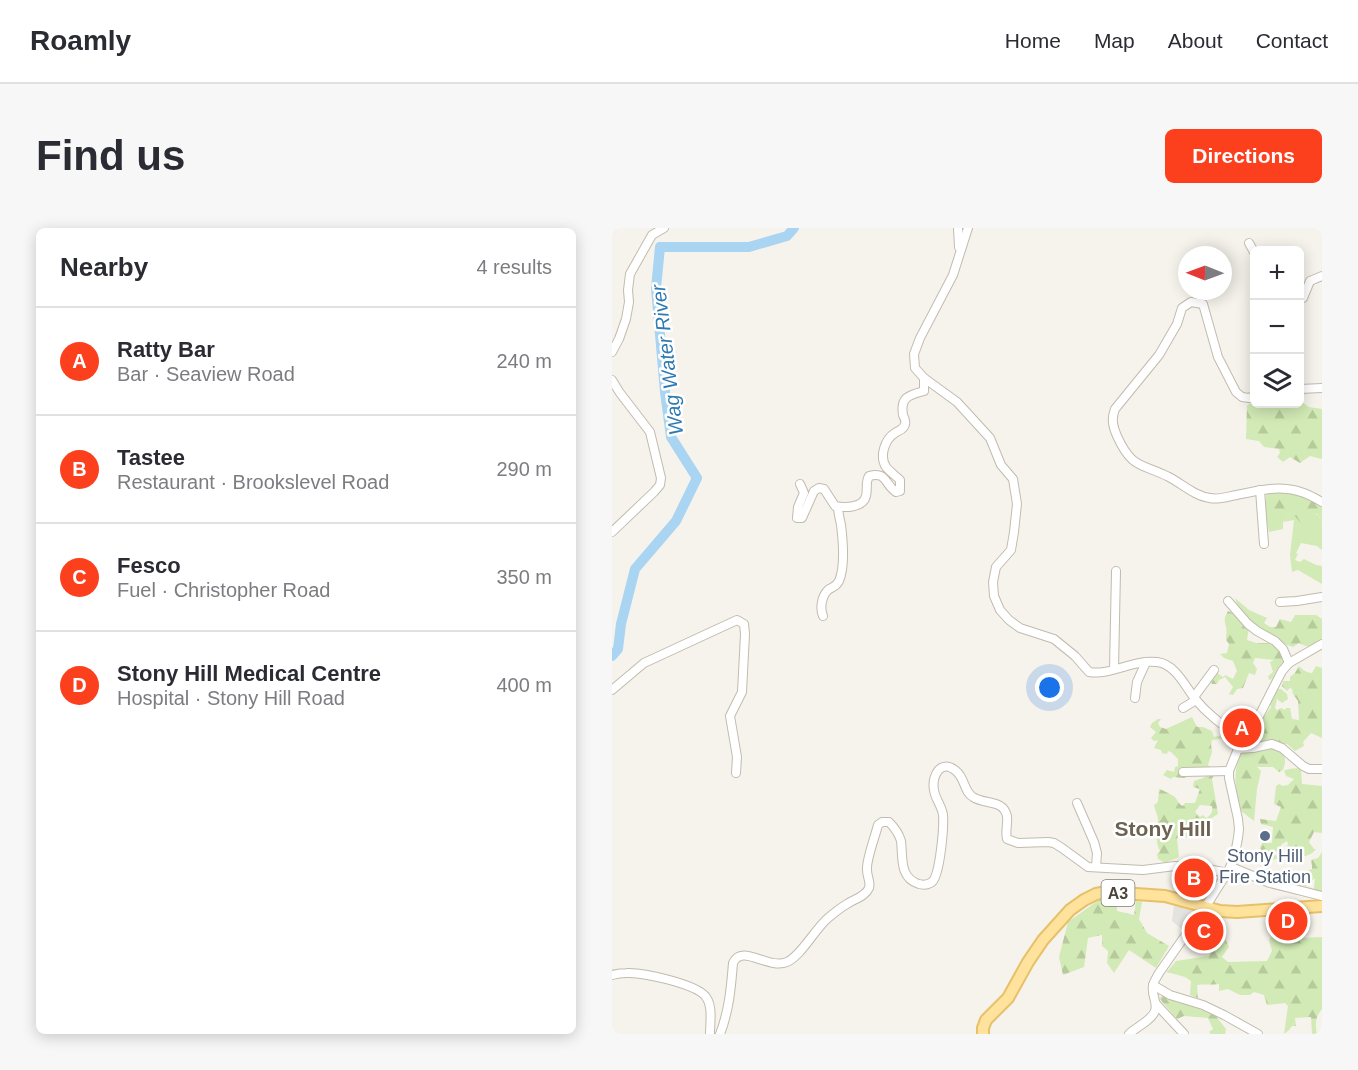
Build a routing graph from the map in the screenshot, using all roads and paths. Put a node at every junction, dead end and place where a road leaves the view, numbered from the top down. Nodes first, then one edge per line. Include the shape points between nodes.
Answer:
1 (664, 228) edge
2 (958, 228) edge
3 (968, 228) edge
4 (1250, 243) dead end
5 (1251, 246) edge
6 (959, 252) junction
7 (1322, 276) edge
8 (1304, 296) edge
9 (612, 352) edge
10 (924, 378) junction
11 (612, 380) edge
12 (1322, 388) edge
13 (1304, 389) edge
14 (1250, 398) edge
15 (800, 484) dead end
16 (1260, 490) junction
17 (1322, 502) edge
18 (838, 507) junction
19 (612, 532) edge
20 (1264, 544) dead end
21 (1116, 571) dead end
22 (1322, 597) edge
23 (1228, 600) dead end
24 (1280, 602) dead end
25 (823, 616) dead end
26 (1322, 644) edge
27 (1146, 662) junction
28 (1289, 663) junction
29 (1114, 669) junction
30 (1214, 670) dead end
31 (612, 690) edge
32 (1135, 698) dead end
33 (1195, 699) junction
34 (1183, 708) dead end
35 (1243, 739) junction
36 (1238, 749) junction
37 (1322, 769) edge
38 (1229, 771) junction
39 (1183, 772) dead end
40 (736, 773) dead end
41 (1077, 803) dead end
42 (1096, 867) junction
43 (1229, 870) junction
44 (1322, 896) edge
45 (1206, 906) junction
46 (1322, 906) edge
47 (612, 975) edge
48 (1153, 985) junction
49 (1156, 1004) junction
50 (710, 1034) edge
51 (720, 1034) edge
52 (983, 1034) edge
53 (1129, 1034) edge
54 (1184, 1034) edge
55 (1258, 1034) edge

1 - 9 street via 652,235 630,274 626,319
2 - 6 street
3 - 6 street
4 - 5 street
6 - 10 street via 914,354 915,368
7 - 8 street via 1310,281
10 - 18 street via 924,391 903,402 906,423 889,437 883,453 885,466 900,480 900,491 896,492 877,474 869,476 863,502
10 - 29 street via 957,402 990,438 1001,465 1013,479 1017,504 1011,550 996,567 993,582 1000,610 1020,628 1054,639 1089,672
11 - 19 street via 650,432 661,478 654,492
12 - 13 street
14 - 16 street via 1236,392 1218,357 1203,304 1191,302 1182,308 1159,355 1115,409 1113,426 1130,459 1200,496 1210,499
15 - 18 street via 804,493 797,518 802,518 819,488
16 - 17 street via 1291,489
16 - 20 street
18 - 25 street via 842,571 839,582 823,601
21 - 29 street
22 - 24 street
23 - 28 street via 1248,624 1283,649
26 - 28 street
27 - 29 street
27 - 32 street
27 - 33 street via 1164,664 1174,671
28 - 35 street
30 - 33 street
31 - 40 street via 644,663 737,620 744,624 742,692 730,716
33 - 34 street
33 - 35 street
35 - 36 street
36 - 37 street via 1272,744 1303,766
36 - 38 street
38 - 39 street
38 - 43 street via 1239,829
41 - 42 street via 1094,842
42 - 43 street
42 - 51 street via 1088,867 1054,843 1006,839 1004,808 974,798 957,771 942,767 937,771 933,789 943,812 944,827 933,881 920,885 911,880 904,871 901,839 896,829 889,822 882,822 868,863 867,892 828,917 796,957 787,962 767,963 743,954 735,958
43 - 44 street
43 - 45 street
45 - 46 main road, A3 via 1238,912
45 - 48 street
45 - 52 main road, A3 via 1165,896 1107,892 1084,900 1043,940 1008,998 986,1020
47 - 50 street via 627,972 696,989 710,1005
48 - 49 street
48 - 55 street via 1203,1005
49 - 53 street via 1150,1017
49 - 54 street

